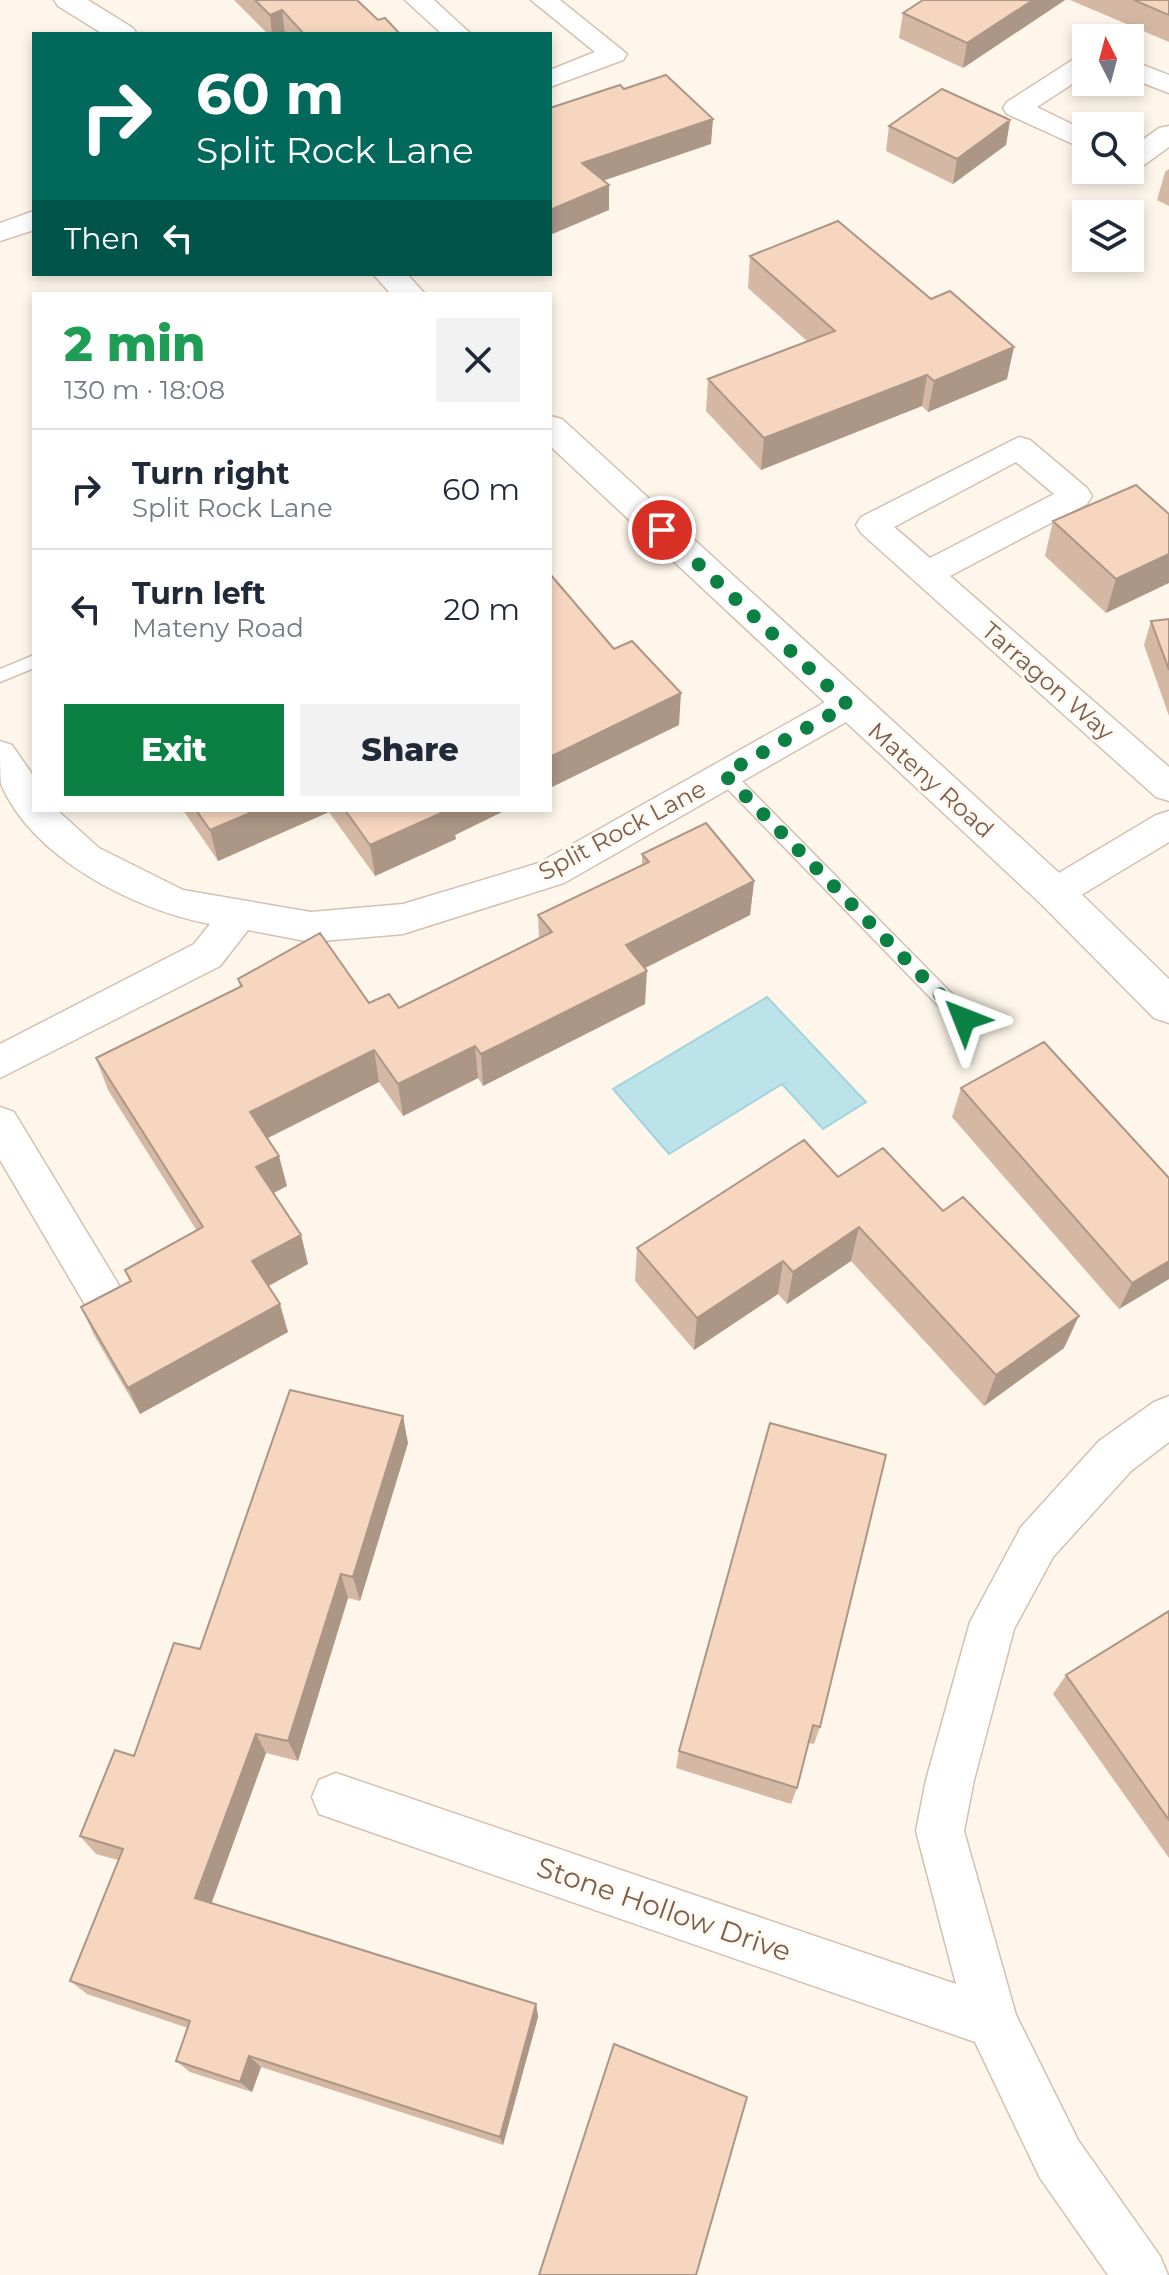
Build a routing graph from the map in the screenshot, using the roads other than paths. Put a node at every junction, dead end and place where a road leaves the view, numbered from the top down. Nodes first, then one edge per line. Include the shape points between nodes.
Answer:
1 (68, 0) edge
2 (418, 0) edge
3 (544, 0) edge
4 (120, 32) edge
5 (456, 32) edge
6 (1072, 72) edge
7 (1144, 74) edge
8 (552, 78) edge
9 (1169, 85) edge
10 (1169, 134) edge
11 (1072, 135) edge
12 (1144, 152) edge
13 (32, 221) edge
14 (1, 233) edge
15 (391, 276) edge
16 (407, 292) edge
17 (552, 429) edge
18 (927, 574) junction
19 (32, 662) edge
20 (0, 676) edge
21 (848, 705) junction
22 (0, 754) edge
23 (724, 774) junction
24 (1169, 788) edge
25 (32, 802) edge
26 (38, 812) edge
27 (1169, 825) edge
28 (1055, 893) junction
29 (239, 914) junction
30 (1169, 1006) edge
31 (964, 1019) dead end
32 (0, 1062) edge
33 (0, 1124) edge
34 (102, 1295) edge
35 (1169, 1416) edge
36 (336, 1797) dead end
37 (992, 2022) junction
38 (1169, 2263) edge
39 (1141, 2275) edge
40 (1156, 2275) edge

1 - 4 street
2 - 5 street
3 - 8 street via 614,54
6 - 11 street via 1017,108
7 - 9 street
10 - 12 street
13 - 14 street
15 - 16 street
17 - 21 street, Mateny Road
18 - 18 street, Tarragon Way via 981,546 1076,496 1019,447 872,525
18 - 24 street, Tarragon Way
19 - 20 lane
21 - 23 street, Split Rock Lane
21 - 28 street, Mateny Road
22 - 25 street
23 - 29 street, Split Rock Lane via 551,873 403,919 311,927
23 - 31 lane
26 - 29 street, Split Rock Lane via 86,858 176,903
27 - 28 street
28 - 30 street, Mateny Road
29 - 32 street via 207,955
33 - 34 street
35 - 37 street via 1115,1456 1037,1542 993,1622 940,1831
36 - 37 street, Stone Hollow Drive
37 - 39 street via 1059,2159
38 - 40 street

